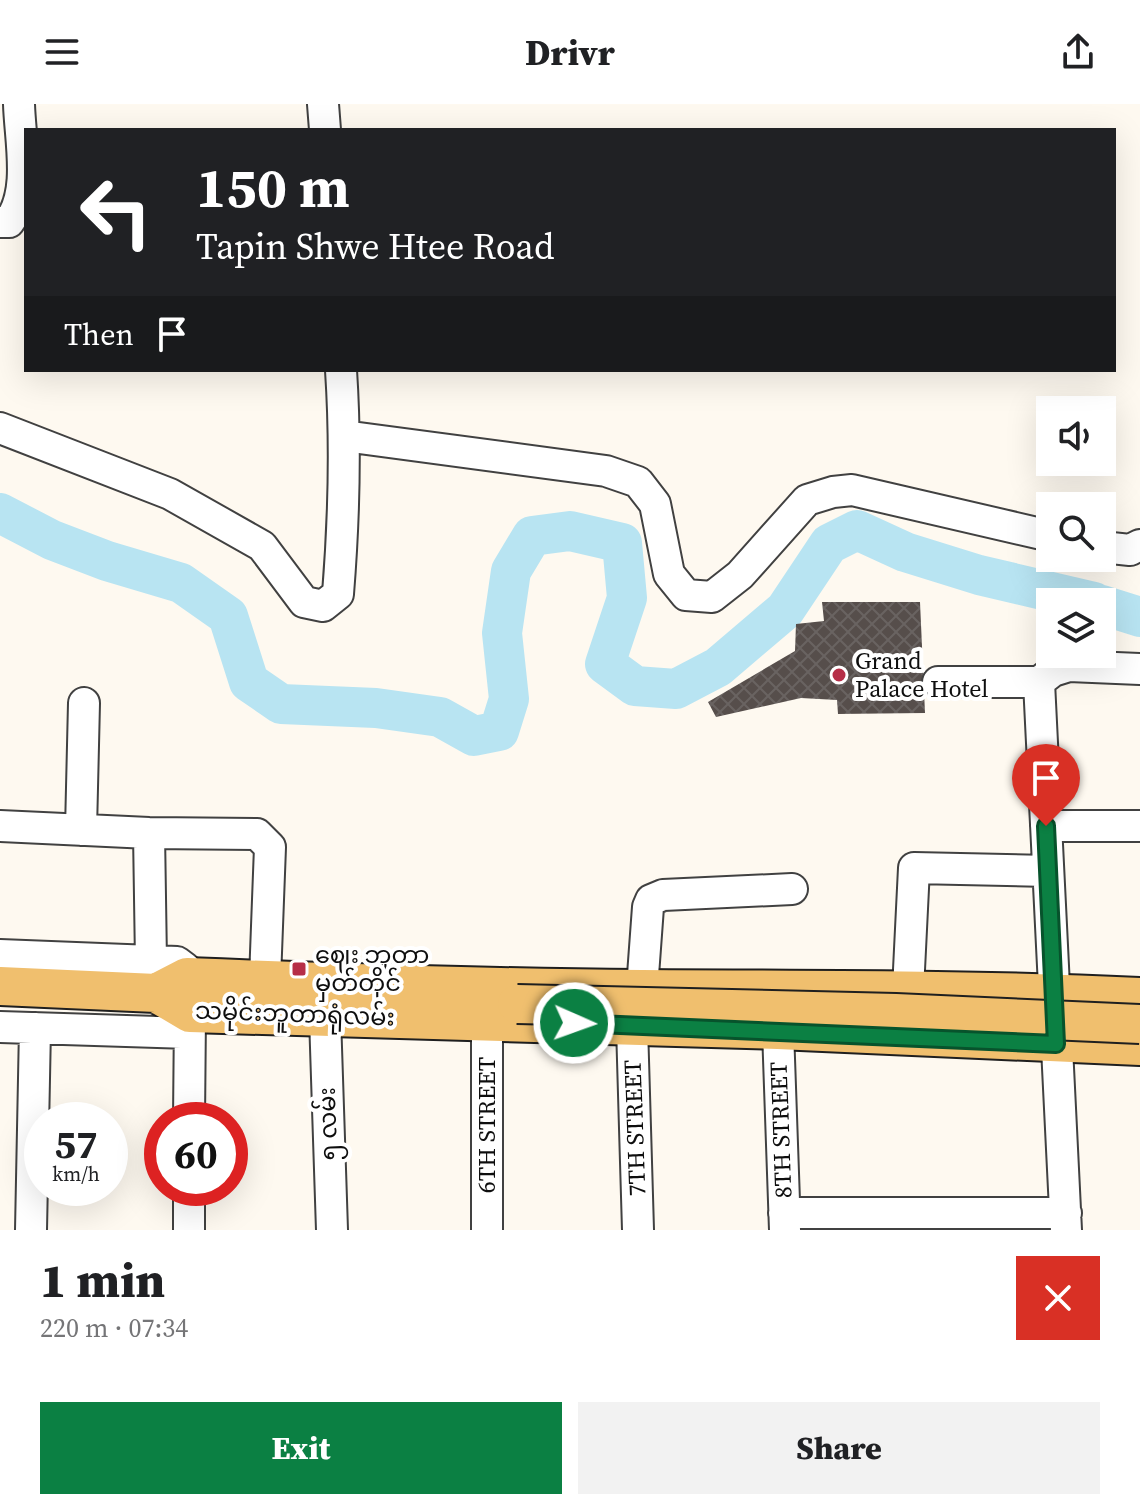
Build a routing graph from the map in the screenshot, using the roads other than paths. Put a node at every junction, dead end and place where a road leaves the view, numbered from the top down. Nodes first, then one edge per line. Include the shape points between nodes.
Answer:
1 (19, 104) edge
2 (323, 104) edge
3 (325, 128) edge
4 (0, 222) edge
5 (341, 372) edge
6 (0, 428) edge
7 (344, 436) junction
8 (1036, 533) edge
9 (1140, 545) edge
10 (1116, 548) edge
11 (1140, 669) edge
12 (938, 682) dead end
13 (1039, 682) junction
14 (84, 703) dead end
15 (0, 826) edge
16 (1046, 826) junction
17 (1140, 826) edge
18 (81, 830) junction
19 (149, 833) junction
20 (1048, 871) junction
21 (792, 889) dead end
22 (0, 955) edge
23 (265, 979) junction
24 (0, 986) edge
25 (642, 989) junction
26 (908, 990) junction
27 (1055, 993) junction
28 (174, 995) junction
29 (1140, 997) edge
30 (497, 1003) junction
31 (325, 1017) junction
32 (1140, 1024) edge
33 (632, 1026) junction
34 (0, 1027) edge
35 (35, 1028) junction
36 (778, 1030) junction
37 (1056, 1044) junction
38 (1140, 1046) edge
39 (187, 1102) edge
40 (189, 1206) edge
41 (785, 1221) edge
42 (1066, 1222) edge
43 (31, 1230) edge
44 (189, 1230) edge
45 (332, 1230) edge
46 (487, 1230) edge
47 (638, 1230) edge

1 - 4 street via 22,187 17,211 9,222
2 - 3 street
5 - 7 street
6 - 7 street via 170,494 262,546 304,602 323,606 338,594
7 - 8 street via 606,471 638,482 655,504 669,574 686,595 712,597 740,575 807,500 833,492 852,490
9 - 10 street
11 - 13 street via 1069,666
12 - 13 street
13 - 16 street
14 - 18 street
15 - 18 street
16 - 17 street
16 - 20 street
18 - 19 street
19 - 23 street via 257,834 270,847
19 - 28 street
20 - 26 street via 914,868
20 - 27 street
21 - 25 street via 663,895 651,900
22 - 28 street
23 - 28 main road, သမိုင်းဘူတာရုံလမ်း
23 - 30 main road, သမိုင်းဘူတာရုံလမ်း
24 - 28 main road
25 - 26 main road, သမိုင်းဘူတာရုံလမ်း
25 - 30 main road, သမိုင်းဘူတာရုံလမ်း
26 - 27 main road, သမိုင်းဘူတာရုံလမ်း
27 - 29 main road, သမိုင်းဘူတာရုံလမ်း
27 - 37 street
28 - 31 main road, သမိုင်းဘူတာရုံလမ်း
28 - 35 street
28 - 39 street
30 - 31 main road, သမိုင်းဘူတာရုံလမ်း
30 - 32 main road, bridge
30 - 33 main road, သမိုင်းဘူတာရုံလမ်း
30 - 46 street, 6TH STREET
31 - 45 street, ၅ လမ်း
33 - 36 main road, သမိုင်းဘူတာရုံလမ်း
33 - 47 street, 7TH STREET
34 - 35 street
35 - 43 street
36 - 37 main road, သမိုင်းဘူတာရုံလမ်း
36 - 41 street, 8TH STREET
37 - 38 main road, သမိုင်းဘူတာရုံလမ်း
37 - 42 street
40 - 44 street
41 - 42 street

